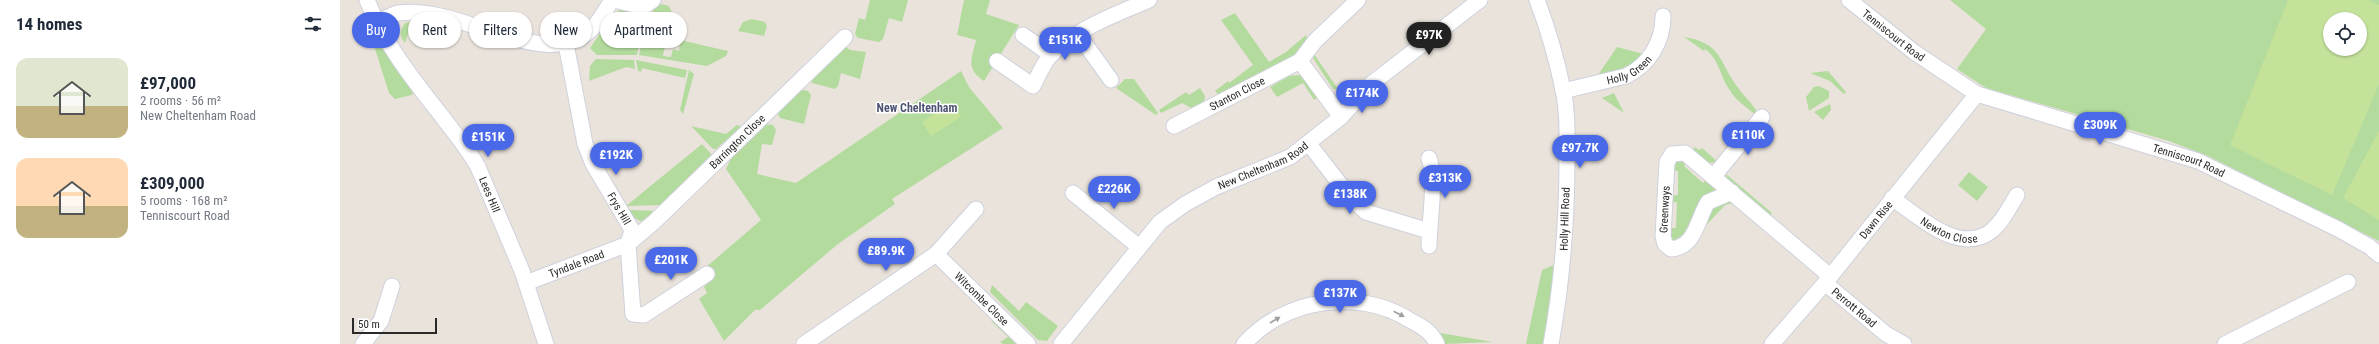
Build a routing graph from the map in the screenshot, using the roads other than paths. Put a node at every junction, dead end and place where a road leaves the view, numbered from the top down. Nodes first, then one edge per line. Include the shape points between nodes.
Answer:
1 (367, 0) edge
2 (613, 0) edge
3 (653, 0) edge
4 (1149, 0) edge
5 (1358, 0) edge
6 (1480, 0) edge
7 (1537, 0) edge
8 (1849, 0) edge
9 (399, 7) edge
10 (372, 12) edge
11 (1663, 16) dead end
12 (592, 28) edge
13 (1078, 34) junction
14 (1023, 35) dead end
15 (845, 37) dead end
16 (540, 45) edge
17 (393, 48) edge
18 (567, 48) edge
19 (1051, 55) junction
20 (997, 61) dead end
21 (1300, 61) junction
22 (1111, 80) dead end
23 (1564, 91) junction
24 (1977, 94) junction
25 (1766, 114) dead end
26 (1341, 117) junction
27 (1174, 126) dead end
28 (1309, 144) junction
29 (1429, 158) dead end
30 (1713, 177) junction
31 (1732, 192) junction
32 (1073, 193) dead end
33 (2017, 195) dead end
34 (1892, 198) junction
35 (976, 209) dead end
36 (628, 244) junction
37 (1139, 247) junction
38 (936, 254) junction
39 (2379, 255) edge
40 (707, 274) dead end
41 (1827, 279) junction
42 (2348, 282) dead end
43 (526, 283) junction
44 (392, 286) dead end
45 (363, 344) edge
46 (546, 344) edge
47 (804, 344) edge
48 (1028, 344) edge
49 (1061, 344) edge
50 (1244, 344) edge
51 (1437, 344) edge
52 (1551, 344) edge
53 (1772, 344) edge
54 (1904, 344) edge
55 (2225, 344) edge

1 - 10 street, Lees Hill
2 - 3 street via 643,7
2 - 12 street
4 - 13 street
5 - 21 street, Stanton Close via 1316,41
6 - 26 street, New Cheltenham Road via 1371,84
7 - 23 street, Holly Hill Road
8 - 24 street, Tenniscourt Road via 1909,48
9 - 16 street via 451,18
11 - 23 street, Holly Green via 1663,30 1655,50 1635,72
13 - 19 street
13 - 22 street
14 - 19 street
15 - 36 street, Barrington Close via 654,222
17 - 43 street, Lees Hill via 423,92 470,151
18 - 36 street, Frys Hill via 585,144 593,164 632,230
19 - 20 street via 1033,86
21 - 26 street
21 - 27 street, Stanton Close
23 - 52 street, Holly Hill Road via 1567,136 1565,242 1561,286
24 - 34 street, Dawn Rise
24 - 39 street, Tenniscourt Road via 2198,161 2338,229
25 - 30 street
26 - 28 street, New Cheltenham Road
28 - 29 street via 1350,197 1366,212 1429,239
28 - 37 street, New Cheltenham Road via 1290,157 1216,187 1185,204 1160,222
30 - 31 street, Greenways
30 - 31 street, Greenways via 1685,153 1677,152 1669,157 1662,236 1665,244 1672,249 1680,248 1687,243 1694,234 1708,202
31 - 41 street, Greenways
32 - 37 street
33 - 34 street, Newton Close via 1999,224 1989,233 1978,238 1965,239 1939,230
34 - 41 street, Dawn Rise
35 - 38 street
36 - 40 street, Frys Hill via 631,308 637,316 644,315
36 - 43 street, Tyndale Road
37 - 49 street, New Cheltenham Road
38 - 47 street
38 - 48 street, Witcombe Close
41 - 53 street, Dawn Rise
41 - 54 street, Perrott Road via 1886,334
42 - 55 street
43 - 46 street, Lees Hill
44 - 45 street via 381,321
50 -> 51 street via 1285,314 1307,306 1342,300 1379,305 1398,312 1432,333

